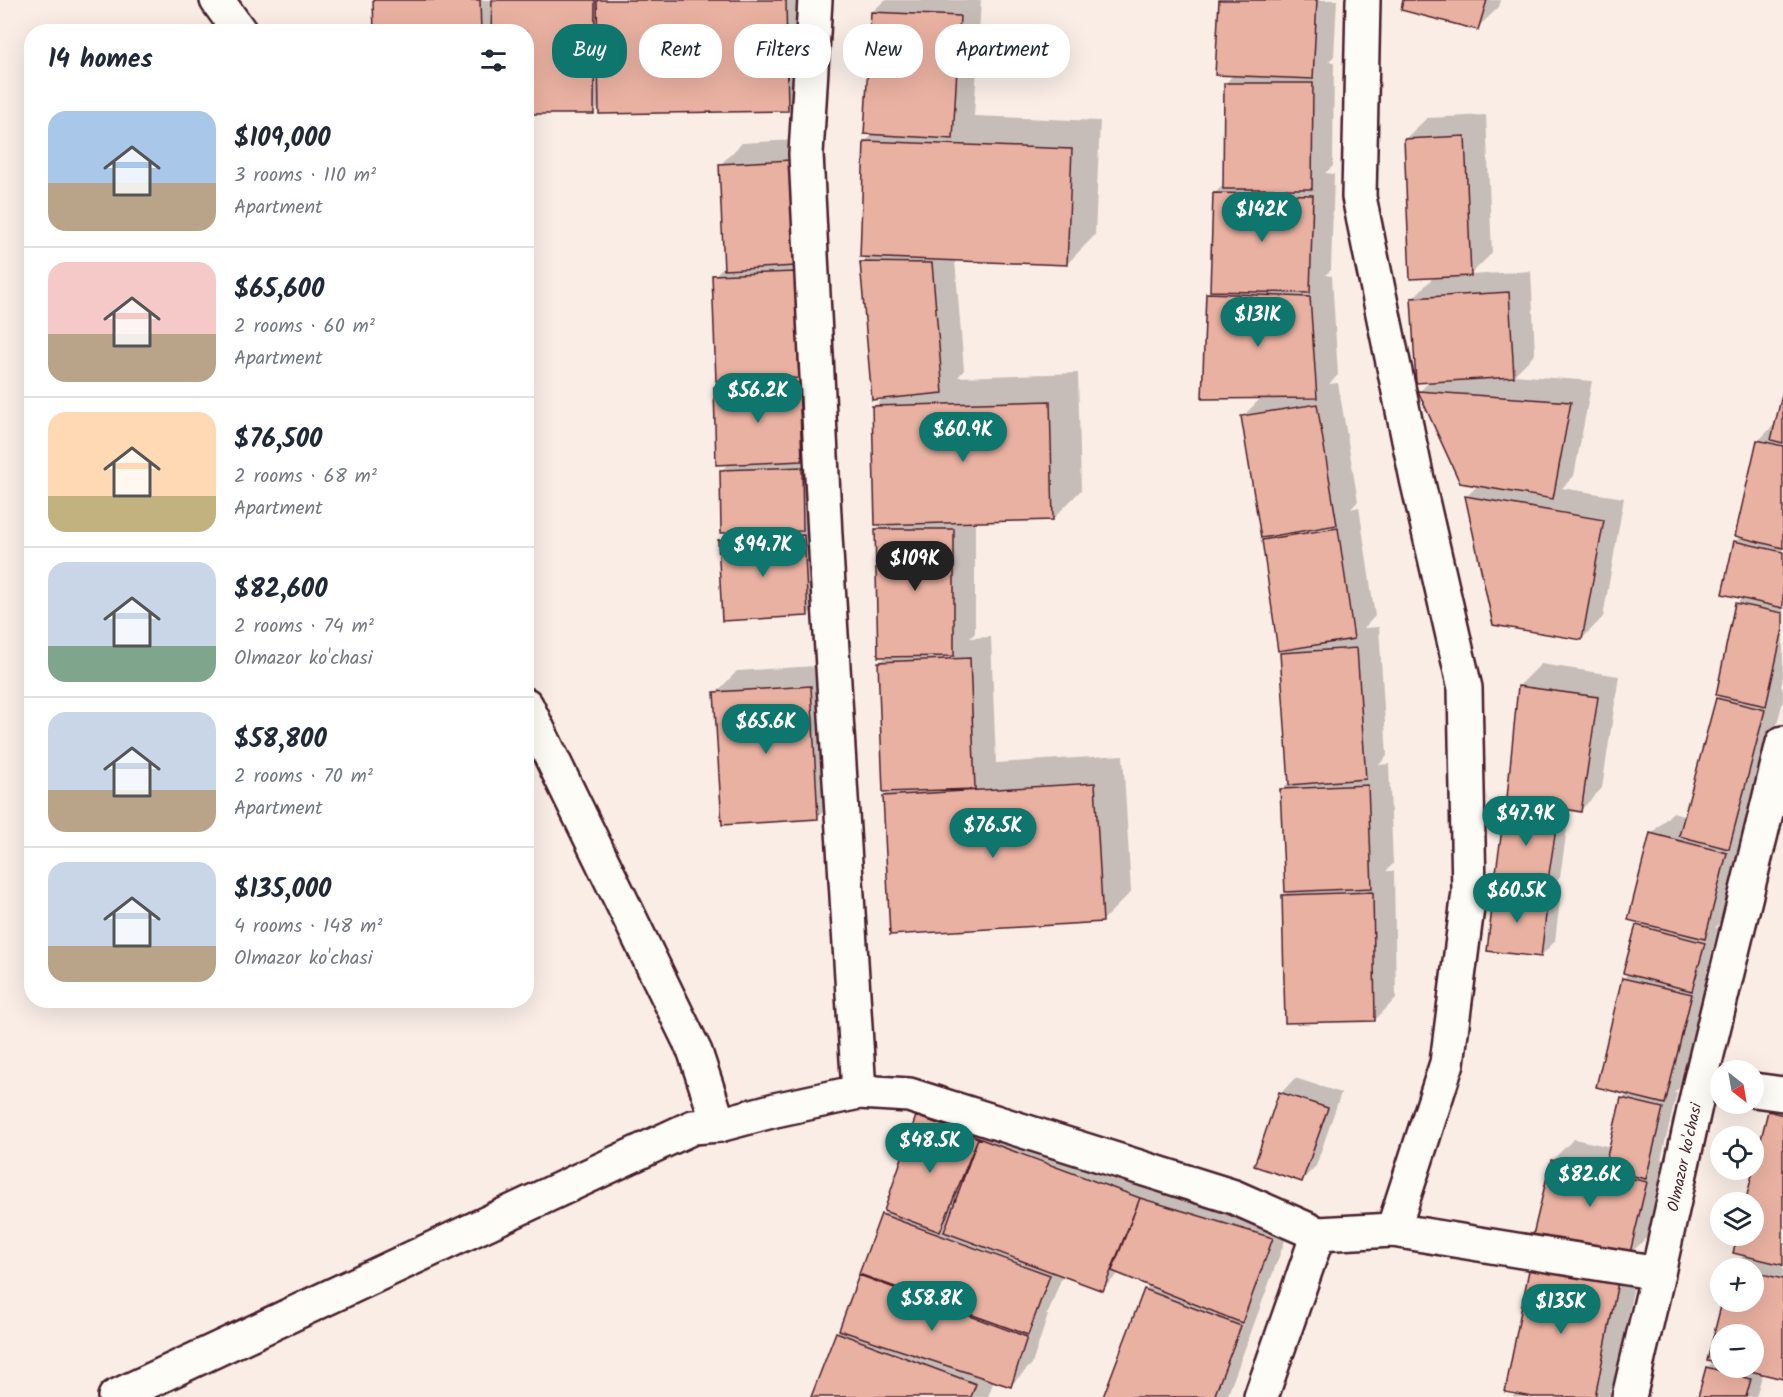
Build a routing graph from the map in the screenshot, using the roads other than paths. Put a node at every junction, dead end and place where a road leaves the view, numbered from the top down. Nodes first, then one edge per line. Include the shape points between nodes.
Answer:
1 (217, 0) edge
2 (815, 0) edge
3 (1363, 0) edge
4 (234, 24) edge
5 (534, 721) edge
6 (1783, 743) edge
7 (1715, 1060) edge
8 (1710, 1085) edge
9 (1764, 1091) edge
10 (859, 1092) junction
11 (1783, 1094) edge
12 (719, 1125) junction
13 (1393, 1230) junction
14 (1318, 1234) junction
15 (1658, 1273) junction
16 (115, 1397) edge
17 (1261, 1397) edge
18 (1629, 1397) edge

1 - 4 street
2 - 10 street via 806,154
3 - 13 street via 1359,197 1465,688 1469,892 1447,1063
5 - 12 street via 695,1052
6 - 7 street, Olmazor ko'chasi
8 - 15 street, Olmazor ko'chasi
9 - 11 street
10 - 12 street
10 - 14 street via 909,1095 1234,1197
12 - 16 street via 693,1127
13 - 14 street
13 - 15 street
14 - 17 street
15 - 18 street, Olmazor ko'chasi

